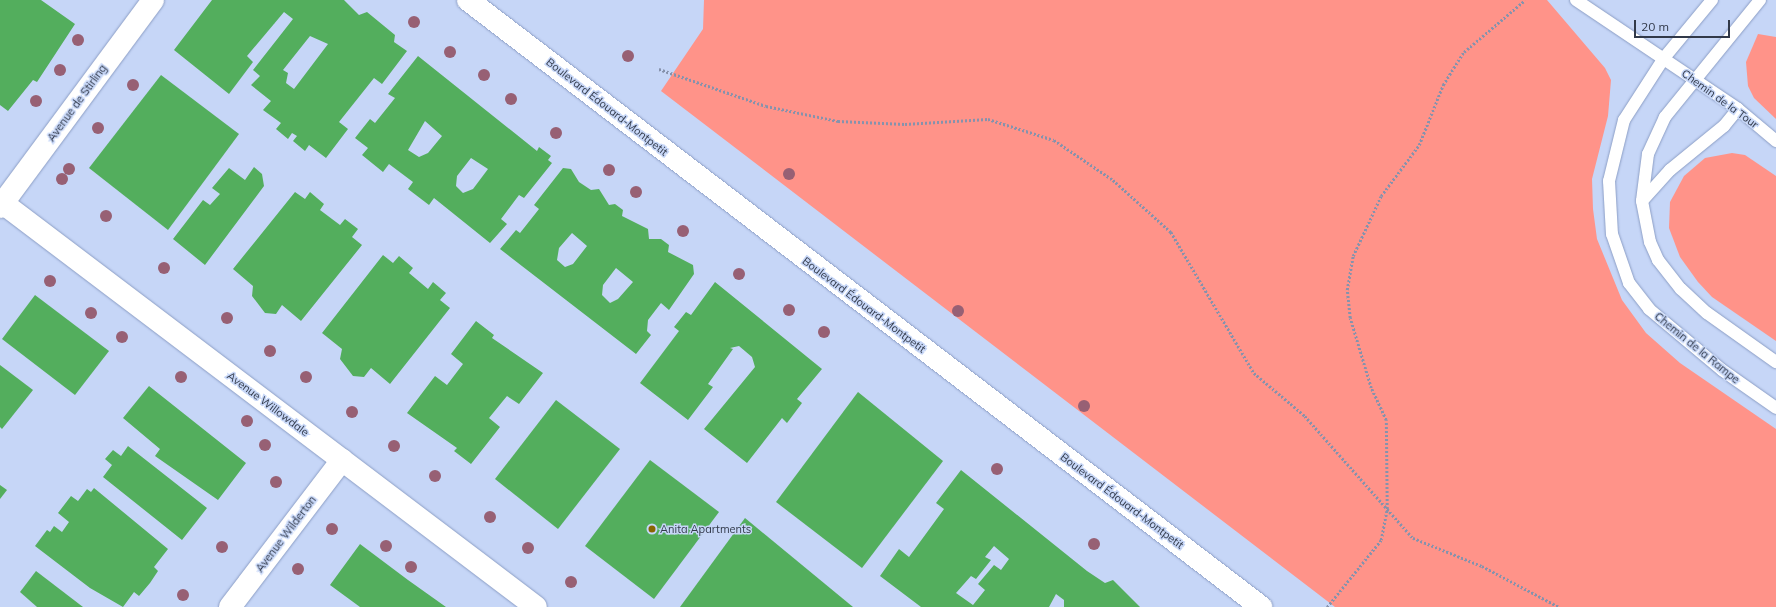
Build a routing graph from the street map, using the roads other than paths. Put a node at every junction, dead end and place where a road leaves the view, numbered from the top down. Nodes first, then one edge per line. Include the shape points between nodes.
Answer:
1 (153, 0) edge
2 (468, 0) edge
3 (1576, 0) edge
4 (1712, 0) edge
5 (1760, 0) edge
6 (1664, 58) junction
7 (1693, 79) junction
8 (1738, 109) junction
9 (1776, 140) edge
10 (1642, 201) junction
11 (1, 204) edge
12 (1776, 362) edge
13 (1776, 408) edge
14 (342, 460) junction
15 (230, 607) edge
16 (536, 607) edge
17 (1261, 607) edge

1 - 11 street, Avenue de Stirling
2 - 17 street, Boulevard Édouard-Montpetit
3 - 6 lane, Chemin de la Tour
4 - 6 lane, Chemin de la Rampe
5 - 7 lane
6 - 7 lane, Chemin de la Tour
6 - 13 lane, Chemin de la Rampe via 1632,103 1612,163 1612,234 1620,263 1629,283 1664,324
7 - 8 lane, Chemin de la Tour
7 - 10 lane via 1664,117 1648,154
8 - 9 lane, Chemin de la Tour
8 - 10 lane via 1724,126 1670,170
10 - 12 lane via 1655,254 1681,289 1707,313
11 - 14 street, Avenue Willowdale
14 - 15 street, Avenue Wilderton
14 - 16 street, Avenue Willowdale

